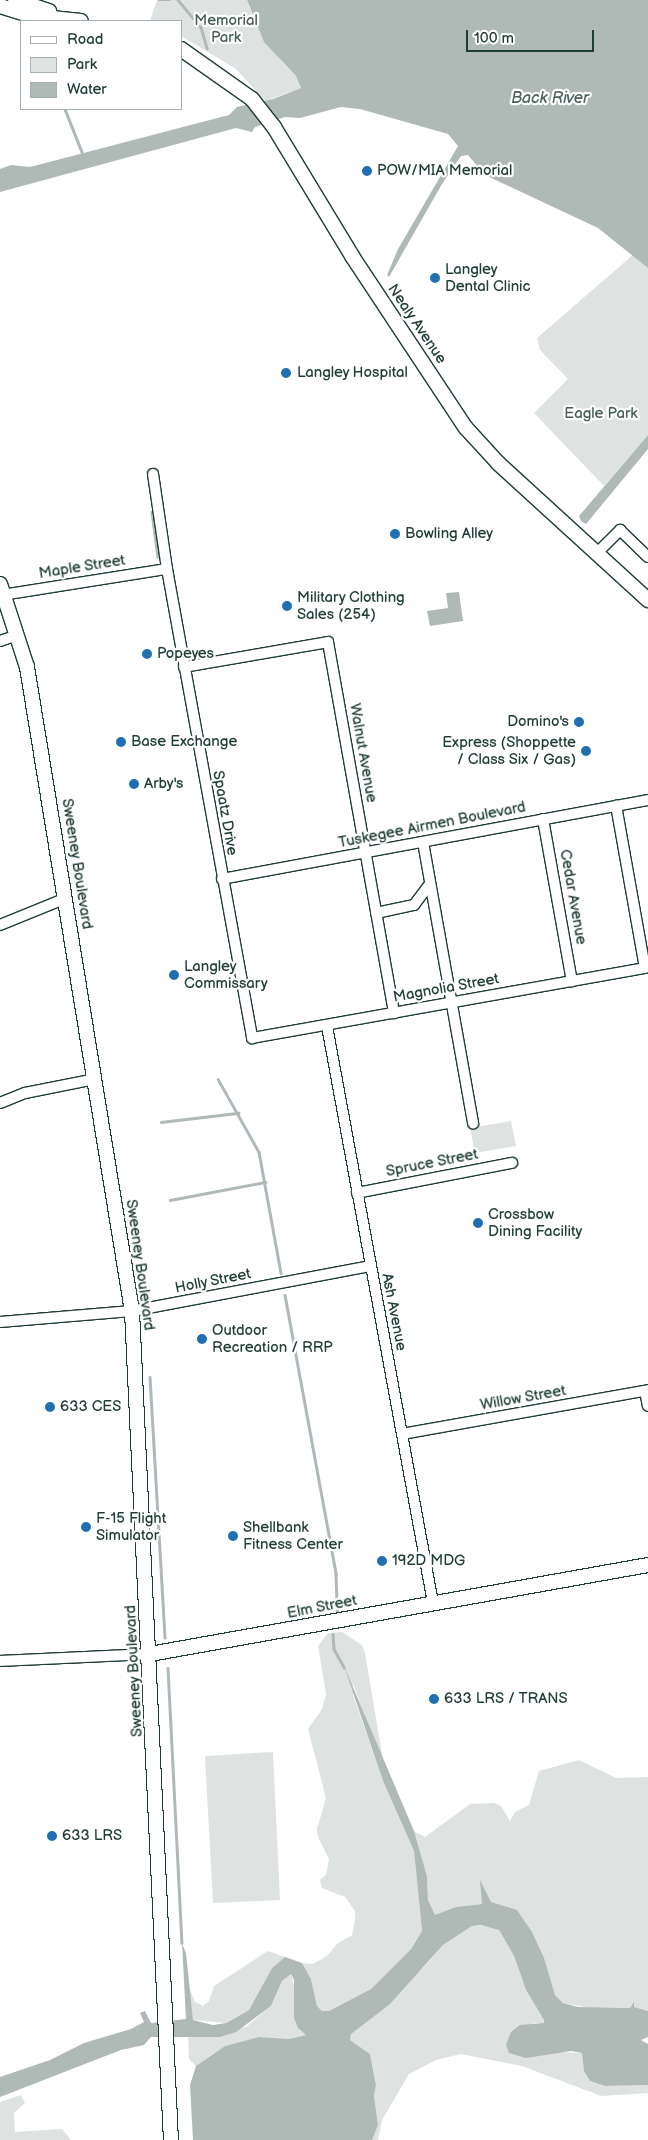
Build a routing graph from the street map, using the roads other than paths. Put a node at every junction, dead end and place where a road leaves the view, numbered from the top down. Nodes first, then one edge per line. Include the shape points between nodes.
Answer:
1 (15, 0) edge
2 (0, 6) edge
3 (75, 20) edge
4 (182, 50) edge
5 (153, 474) dead end
6 (597, 553) junction
7 (648, 557) edge
8 (167, 569) junction
9 (1, 590) edge
10 (648, 600) edge
11 (17, 635) junction
12 (0, 641) edge
13 (184, 667) junction
14 (648, 800) edge
15 (616, 806) junction
16 (543, 819) junction
17 (423, 842) junction
18 (365, 853) junction
19 (222, 879) junction
20 (430, 884) junction
21 (66, 898) junction
22 (376, 913) junction
23 (0, 925) edge
24 (572, 981) junction
25 (451, 1001) junction
26 (394, 1012) junction
27 (327, 1026) junction
28 (252, 1038) joint
29 (95, 1079) junction
30 (0, 1102) edge
31 (473, 1124) dead end
32 (512, 1163) dead end
33 (357, 1192) junction
34 (370, 1266) junction
35 (132, 1311) junction
36 (0, 1322) edge
37 (647, 1390) edge
38 (648, 1406) edge
39 (402, 1434) junction
40 (648, 1565) edge
41 (432, 1603) junction
42 (150, 1654) junction
43 (0, 1661) edge
44 (171, 2140) edge

1 - 3 main road
2 - 3 main road via 33,16
4 - 6 main road, Nealy Avenue via 252,99 274,127 352,256 466,428 499,464
5 - 8 street, Spaatz Drive
6 - 7 street via 620,530
6 - 10 main road, Nealy Avenue
8 - 9 street, Maple Street
8 - 13 street, Spaatz Drive
9 - 11 main road, Sweeney Boulevard
11 - 12 street
11 - 21 main road, Sweeney Boulevard via 27,667
13 - 18 street, Walnut Avenue via 328,642
13 - 19 street, Spaatz Drive
14 - 15 street, Tuskegee Airmen Boulevard
15 - 16 street, Tuskegee Airmen Boulevard
15 - 24 street, Magnolia Street via 645,968
16 - 17 street, Tuskegee Airmen Boulevard
16 - 24 street, Cedar Avenue
17 - 18 street, Tuskegee Airmen Boulevard
17 - 20 street
18 - 19 street, Tuskegee Airmen Boulevard
18 - 22 street, Walnut Avenue
19 - 28 street, Spaatz Drive
20 - 22 street via 414,904
20 - 25 street
21 - 23 street
21 - 29 main road, Sweeney Boulevard
22 - 26 street, Walnut Avenue
24 - 25 street, Magnolia Street
25 - 26 street, Magnolia Street
25 - 31 street
26 - 27 street, Magnolia Street
27 - 28 street, Magnolia Street
27 - 33 street, Ash Avenue
29 - 30 street
29 - 35 main road, Sweeney Boulevard
32 - 33 street, Spruce Street
33 - 34 street, Ash Avenue
34 - 35 street, Holly Street
34 - 39 street, Ash Avenue
35 - 36 street, Holly Street
35 - 42 main road, Sweeney Boulevard
37 - 38 street
37 - 39 street, Willow Street
39 - 41 street, Ash Avenue
40 - 41 main road, Elm Street
41 - 42 main road, Elm Street
42 - 43 street, Elm Street
42 - 44 main road, Sweeney Boulevard

